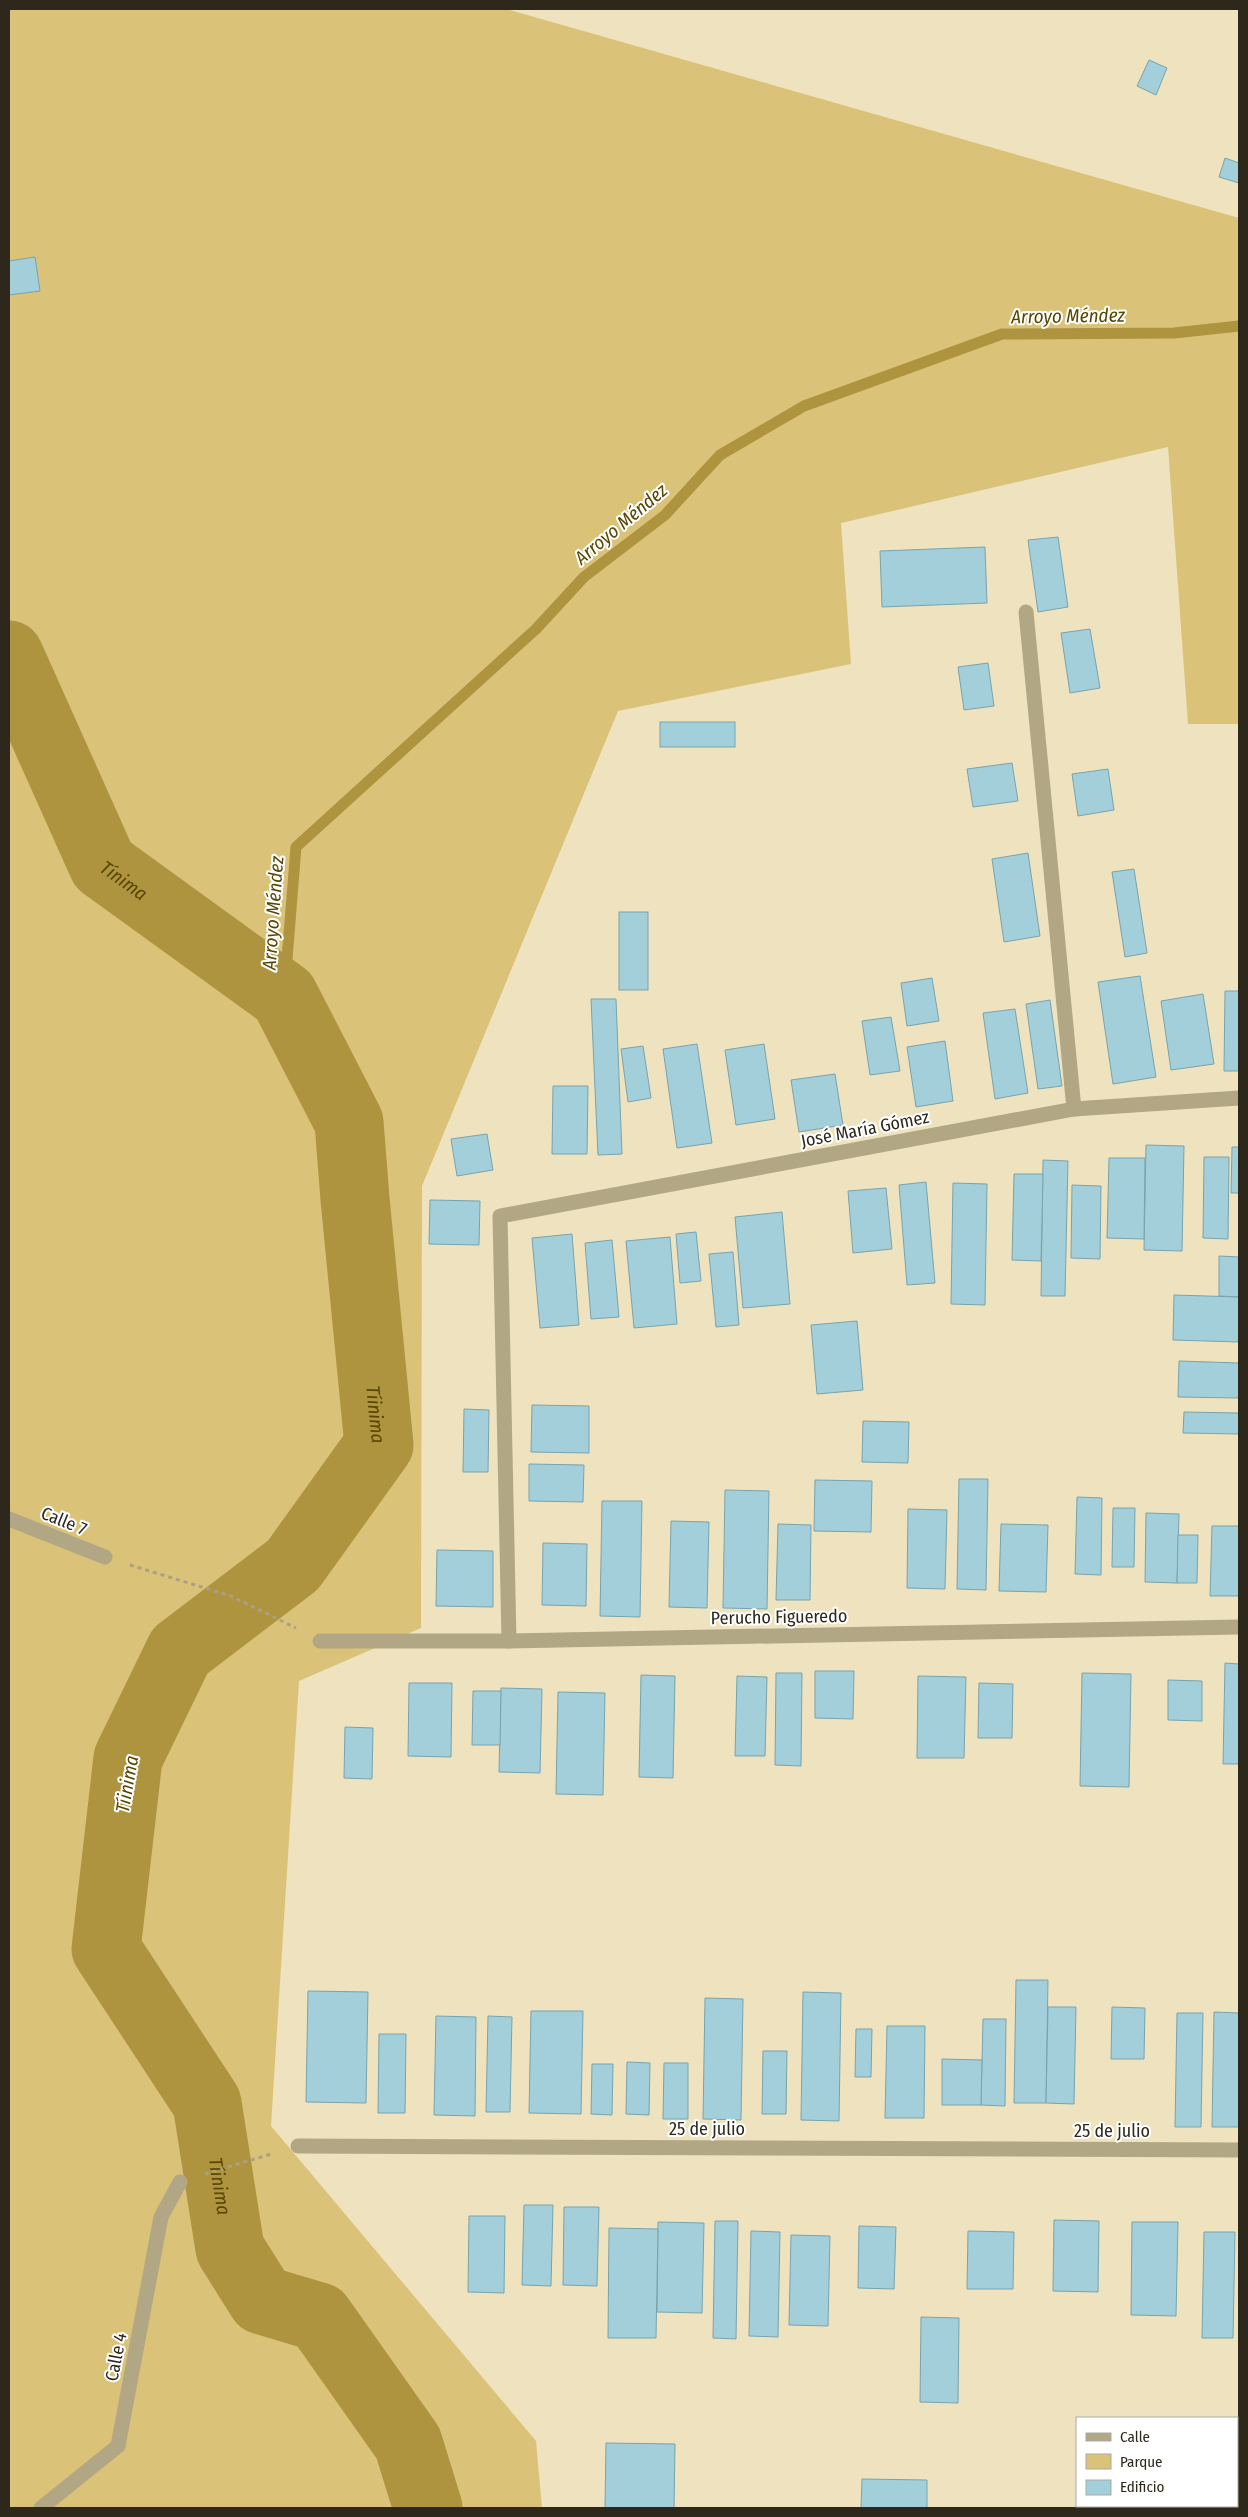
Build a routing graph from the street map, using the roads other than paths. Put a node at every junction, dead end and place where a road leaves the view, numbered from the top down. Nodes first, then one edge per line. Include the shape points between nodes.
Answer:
1 (1026, 612) dead end
2 (1239, 1098) edge
3 (1074, 1109) junction
4 (9, 1519) edge
5 (105, 1557) road end
6 (1239, 1627) edge
7 (320, 1641) dead end
8 (508, 1641) junction
9 (298, 2146) road end
10 (1239, 2150) edge
11 (180, 2182) road end
12 (41, 2508) edge

1 - 3 street
2 - 3 street, José María Gómez
3 - 8 street, José María Gómez via 500,1216
4 - 5 street, Calle 7
6 - 8 street, Perucho Figueredo
7 - 8 street, Perucho Figueredo
9 - 10 street, 25 de julio
11 - 12 street, Calle 4 via 161,2217 118,2446

